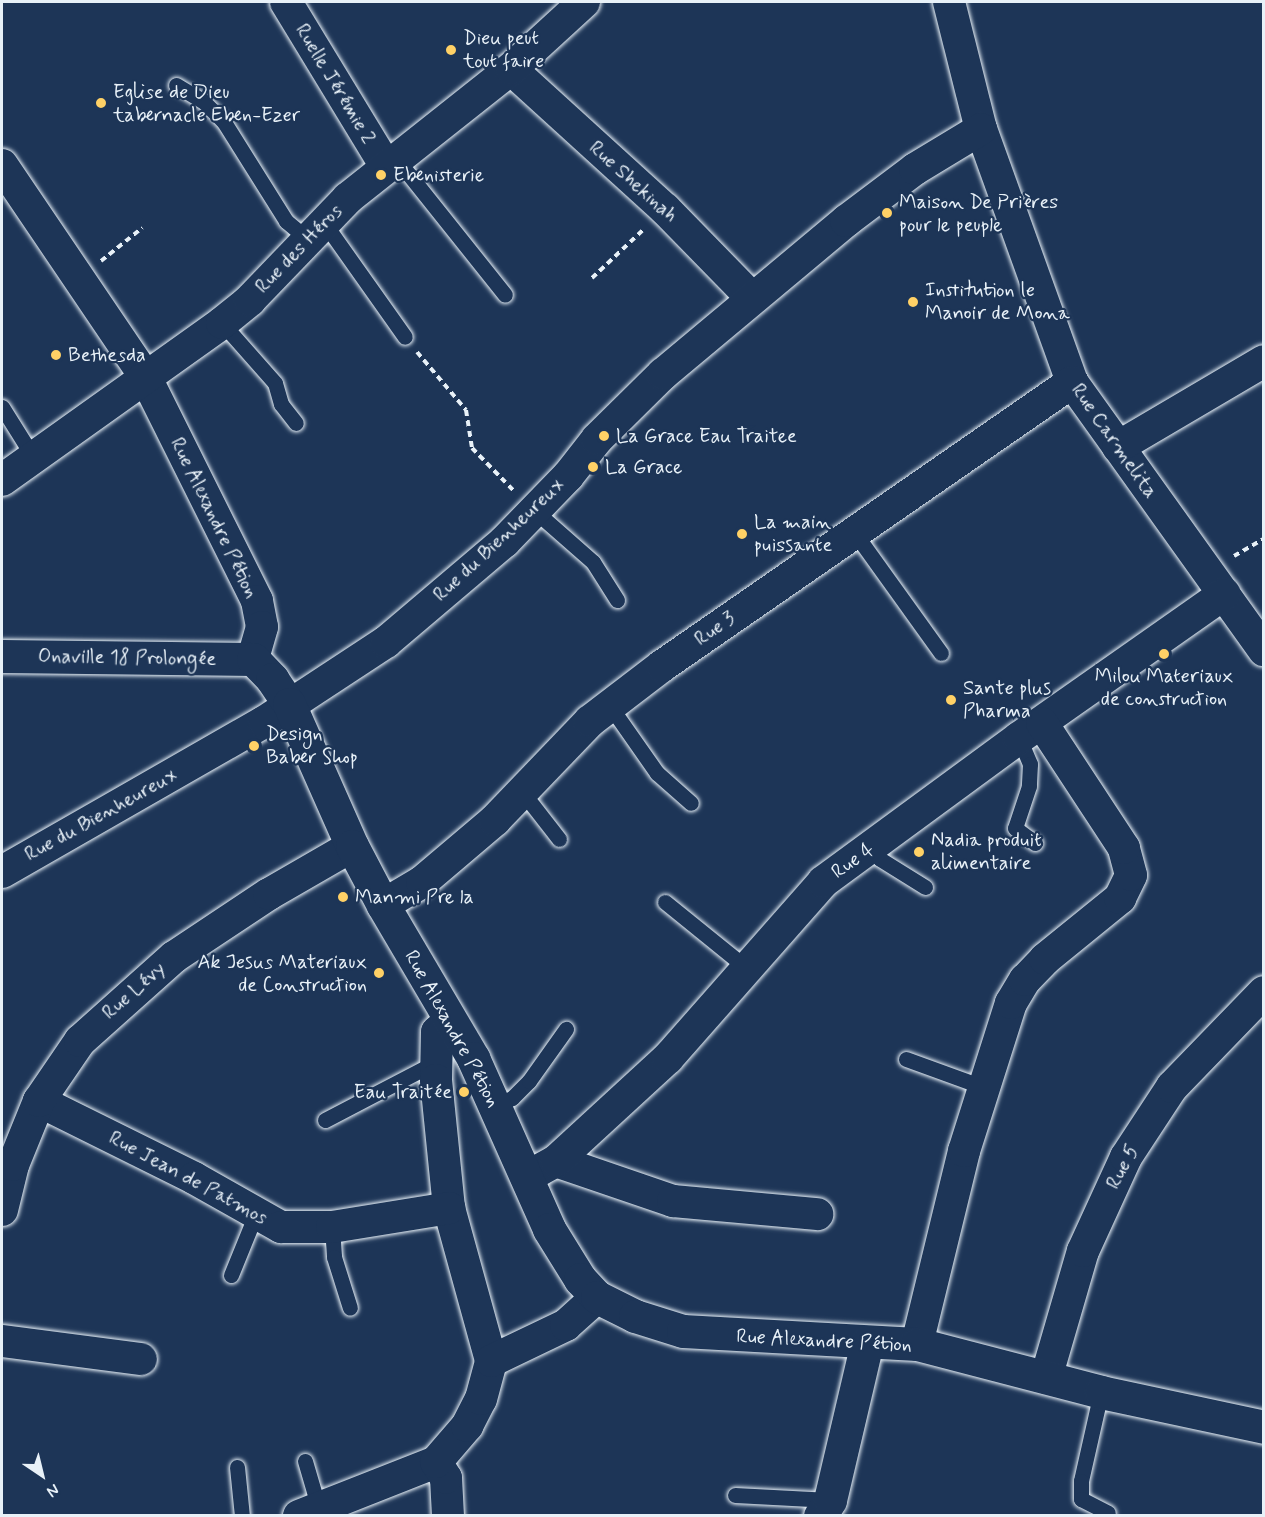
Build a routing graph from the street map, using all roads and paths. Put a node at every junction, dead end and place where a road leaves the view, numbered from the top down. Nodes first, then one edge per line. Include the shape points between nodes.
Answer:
1 (286, 2) edge
2 (584, 2) edge
3 (949, 2) edge
4 (511, 69) junction
5 (176, 85) dead end
6 (981, 129) junction
7 (390, 161) junction
8 (2, 165) edge
9 (665, 209) junction
10 (142, 228) dead end
11 (317, 232) junction
12 (79, 278) junction
13 (592, 278) dead end
14 (505, 295) dead end
15 (752, 298) junction
16 (222, 323) junction
17 (405, 337) joint
18 (1263, 361) edge
19 (146, 376) junction
20 (1072, 382) junction
21 (2, 407) edge
22 (296, 423) dead end
23 (1118, 447) junction
24 (32, 455) junction
25 (2, 480) edge
26 (535, 511) junction
27 (854, 532) junction
28 (1224, 594) junction
29 (617, 600) dead end
30 (1263, 650) edge
31 (941, 653) dead end
32 (2, 656) edge
33 (253, 659) junction
34 (289, 704) junction
35 (610, 706) junction
36 (1030, 730) junction
37 (524, 794) junction
38 (691, 803) dead end
39 (559, 839) dead end
40 (1035, 843) dead end
41 (352, 846) junction
42 (872, 848) junction
43 (2, 872) edge
44 (925, 887) dead end
45 (665, 902) dead end
46 (383, 905) junction
47 (749, 970) junction
48 (1263, 993) edge
49 (449, 1021) junction
50 (566, 1029) dead end
51 (906, 1059) dead end
52 (436, 1062) junction
53 (983, 1087) junction
54 (39, 1101) junction
55 (496, 1106) junction
56 (325, 1120) dead end
57 (556, 1161) junction
58 (527, 1177) junction
59 (449, 1208) junction
60 (2, 1210) edge
61 (817, 1214) dead end
62 (255, 1216) junction
63 (332, 1227) junction
64 (231, 1275) dead end
65 (597, 1297) junction
66 (350, 1308) dead end
67 (2, 1341) edge
68 (867, 1342) junction
69 (917, 1344) junction
70 (141, 1359) dead end
71 (491, 1361) junction
72 (1046, 1378) junction
73 (1101, 1392) junction
74 (1263, 1427) edge
75 (305, 1461) dead end
76 (436, 1462) junction
77 (237, 1467) dead end
78 (735, 1495) dead end
79 (825, 1508) edge
80 (309, 1512) edge
81 (1107, 1513) dead end
82 (242, 1515) edge
83 (448, 1515) edge

1 - 7 street, Ruelle Jérémie 2
2 - 4 street, Rue des Héros
3 - 6 street, Rue Carmelita
4 - 7 street, Rue des Héros
4 - 9 street, Rue Shekinah
5 - 11 lane via 202,101 224,122 286,221
6 - 15 street, Rue du Bienheureux via 915,169
6 - 20 street, Rue Carmelita
7 - 11 street, Rue des Héros
7 - 14 lane
8 - 12 street, Rue Alexandre Pétion
9 - 13 path
9 - 15 street, Rue Shekinah
10 - 12 path
11 - 16 street, Rue des Héros
11 - 17 lane
12 - 19 street, Rue Alexandre Pétion
15 - 26 street, Rue du Bienheureux via 621,414
16 - 19 street, Rue des Héros
16 - 22 lane via 275,383 281,404
17 - 26 path via 466,410 472,448
18 - 23 street
19 - 24 street, Rue des Héros
19 - 33 street, Rue Alexandre Pétion via 257,601 262,627
20 - 23 street, Rue Carmelita
20 - 27 street, Rue 3
21 - 24 lane
23 - 28 street, Rue Carmelita
24 - 25 street, Rue des Héros
26 - 29 lane via 593,562
26 - 34 street, Rue du Bienheureux via 386,642
27 - 31 lane
27 - 35 street, Rue 3
28 - 30 street, Rue Carmelita
28 - 36 street, Rue 4
32 - 33 street, Onaville 18 Prolongée
33 - 34 street, Rue Alexandre Pétion
34 - 41 street, Rue Alexandre Pétion
34 - 43 street, Rue du Bienheureux via 171,777
35 - 37 street, Rue 3 via 590,721
35 - 38 lane via 657,773
36 - 40 lane via 1030,775 1015,828
36 - 42 street, Rue 4
36 - 53 street via 1124,848 1131,875 1120,898 1081,927 1025,980 997,1039
37 - 39 lane
37 - 46 street, Rue 3 via 422,882
41 - 46 street, Rue Alexandre Pétion
41 - 54 street, Rue Lévy via 269,894 174,957 80,1041
42 - 44 lane via 880,859
42 - 47 street, Rue 4 via 823,882
45 - 47 lane
46 - 49 street, Rue Alexandre Pétion
47 - 57 street, Rue 4 via 681,1044
48 - 72 street, Rue 5 via 1173,1087 1126,1157 1083,1251
49 - 52 street via 437,1032
49 - 55 street, Rue Alexandre Pétion
50 - 55 lane via 529,1081 512,1098
51 - 53 lane
52 - 56 lane
52 - 59 street
53 - 69 street via 947,1214
54 - 60 street, Rue Lévy via 13,1165
54 - 62 street, Rue Jean de Patmos via 194,1178
55 - 58 street, Rue Alexandre Pétion
57 - 58 street, Rue 4
57 - 61 street via 673,1200
58 - 65 street, Rue Alexandre Pétion via 549,1229 580,1279
59 - 63 street, Rue Jean de Patmos
59 - 71 street
62 - 63 street, Rue Jean de Patmos via 281,1227
62 - 64 lane
63 - 66 lane via 334,1257
65 - 68 street, Rue Alexandre Pétion via 635,1316 683,1331
65 - 71 street via 566,1325
67 - 70 street
68 - 69 street, Rue Alexandre Pétion
68 - 79 street
69 - 72 street, Rue Alexandre Pétion
71 - 76 street via 481,1400 467,1426
72 - 73 street, Rue Alexandre Pétion
73 - 74 street, Rue Alexandre Pétion
73 - 81 lane via 1081,1481 1081,1499
75 - 80 lane
76 - 80 street
76 - 83 street via 446,1478
77 - 82 lane
78 - 79 lane

